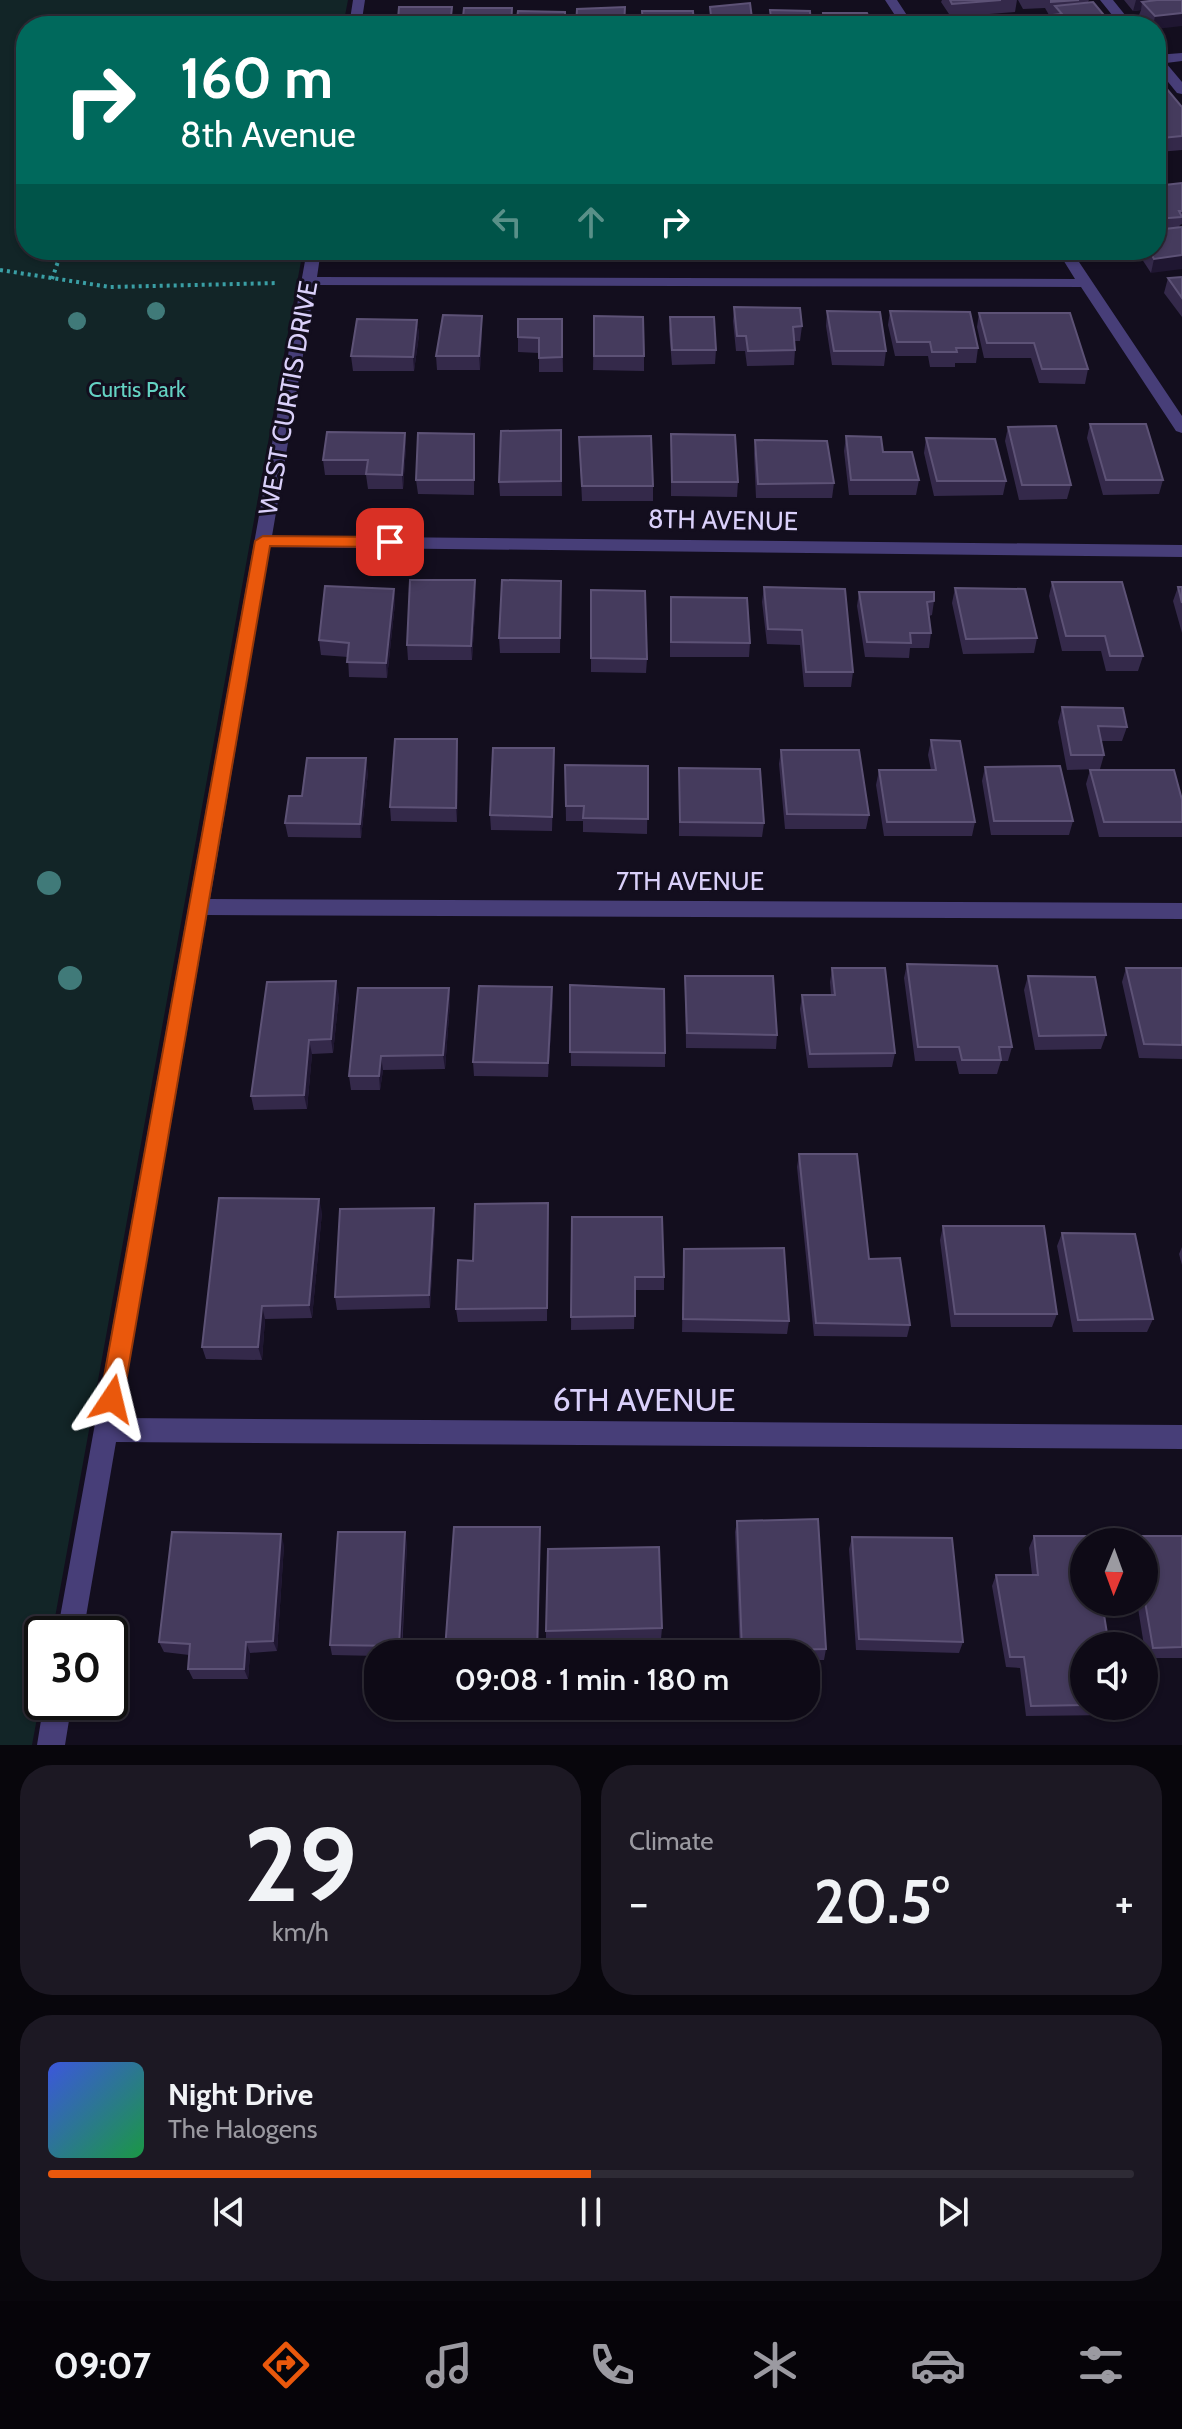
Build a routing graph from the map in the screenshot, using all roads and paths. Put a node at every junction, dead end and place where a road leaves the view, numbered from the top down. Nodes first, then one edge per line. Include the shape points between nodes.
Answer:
1 (1106, 0) edge
2 (1120, 16) edge
3 (1166, 72) edge
4 (1182, 90) edge
5 (59, 260) edge
6 (309, 260) edge
7 (1071, 260) edge
8 (0, 270) edge
9 (52, 279) junction
10 (298, 282) junction
11 (1087, 283) junction
12 (1182, 428) edge
13 (263, 541) junction
14 (1182, 551) edge
15 (198, 907) junction
16 (1182, 911) edge
17 (106, 1430) junction
18 (1182, 1437) edge
19 (73, 1616) edge
20 (55, 1720) edge
21 (51, 1745) edge

1 - 2 street
3 - 4 street
5 - 9 path
6 - 10 street, WEST CURTIS DRIVE
7 - 11 street
8 - 9 path
9 - 10 path via 137,289
10 - 11 street
10 - 13 street, WEST CURTIS DRIVE
11 - 12 street
13 - 14 street, 8TH AVENUE
13 - 15 street, WEST CURTIS DRIVE
15 - 16 street, 7TH AVENUE
15 - 17 street, WEST CURTIS DRIVE
17 - 18 street, 6TH AVENUE
17 - 19 street, WEST CURTIS DRIVE
20 - 21 street

